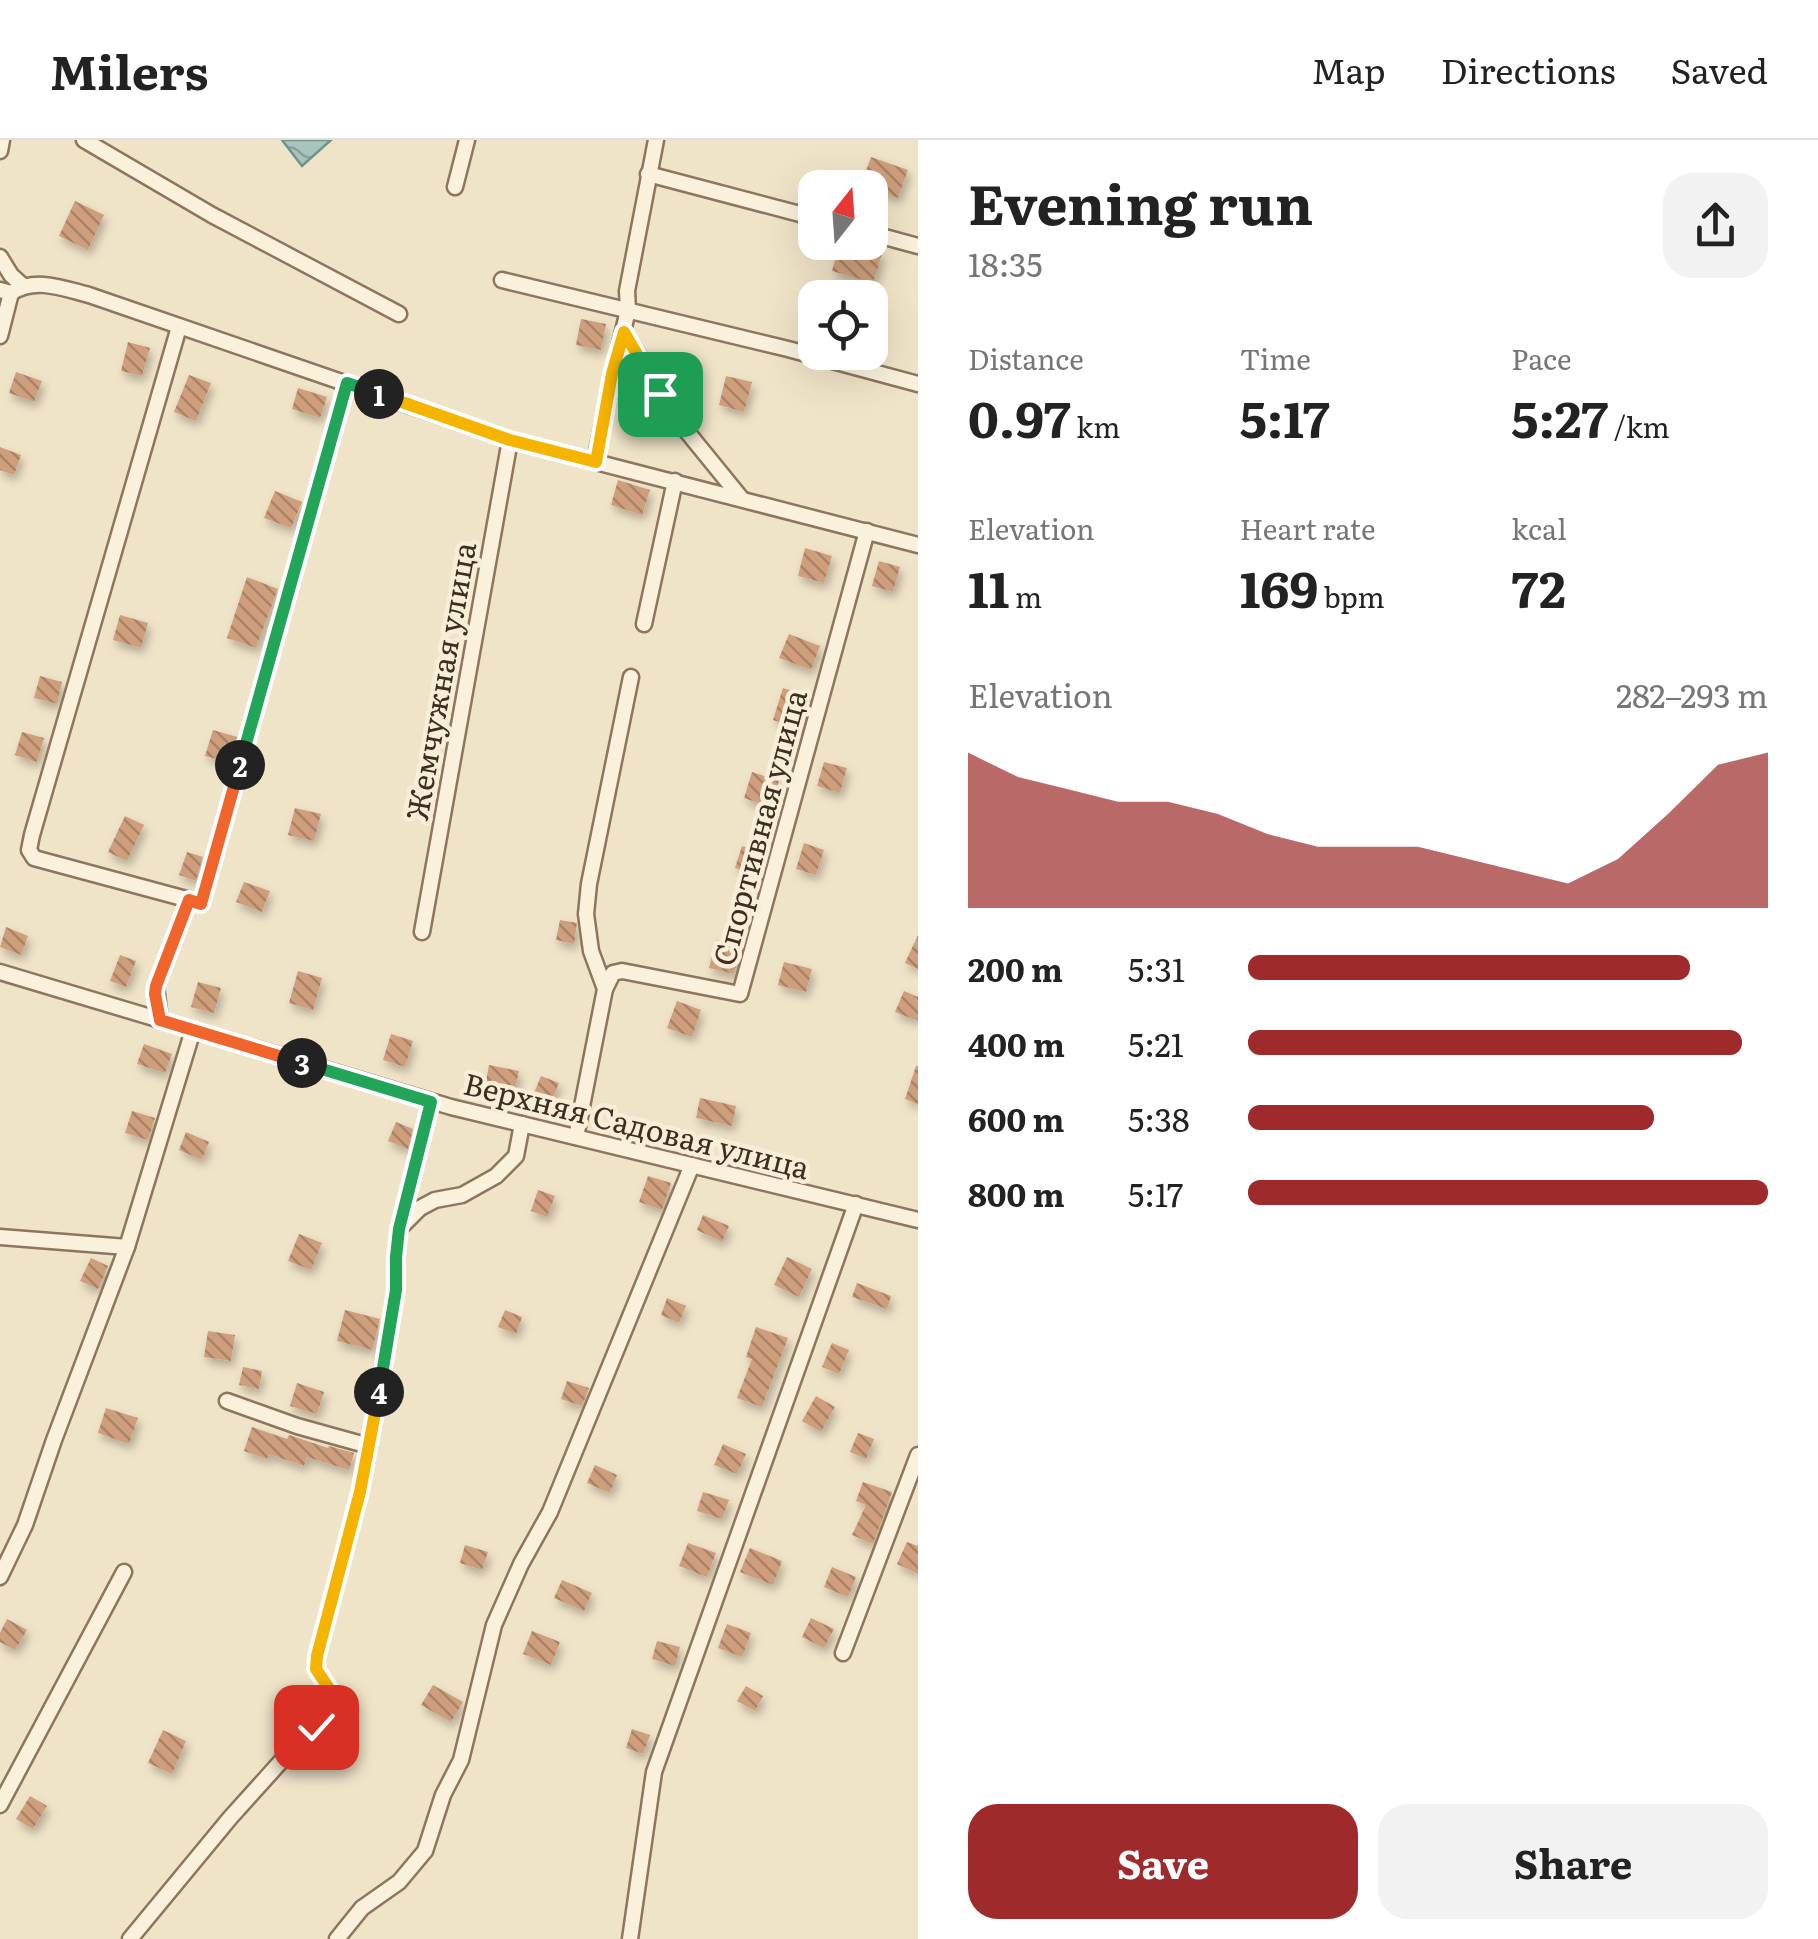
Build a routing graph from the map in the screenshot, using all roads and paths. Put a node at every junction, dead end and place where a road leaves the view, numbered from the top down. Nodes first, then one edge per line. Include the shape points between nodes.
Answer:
1 (2, 140) edge
2 (84, 140) edge
3 (467, 140) edge
4 (656, 140) edge
5 (0, 151) edge
6 (648, 174) junction
7 (455, 187) dead end
8 (798, 214) edge
9 (888, 238) edge
10 (918, 246) edge
11 (0, 257) edge
12 (502, 280) dead end
13 (11, 289) edge
14 (628, 310) junction
15 (399, 314) dead end
16 (179, 328) junction
17 (624, 332) junction
18 (0, 336) edge
19 (347, 383) junction
20 (918, 384) edge
21 (510, 440) junction
22 (596, 462) junction
23 (675, 481) junction
24 (741, 498) junction
25 (867, 531) junction
26 (918, 545) edge
27 (644, 624) dead end
28 (631, 676) dead end
29 (189, 900) junction
30 (422, 932) dead end
31 (0, 972) edge
32 (605, 989) junction
33 (160, 1020) junction
34 (193, 1030) junction
35 (431, 1102) junction
36 (522, 1124) junction
37 (576, 1138) junction
38 (692, 1165) junction
39 (856, 1204) junction
40 (918, 1220) edge
41 (399, 1229) junction
42 (0, 1237) edge
43 (127, 1247) junction
44 (227, 1401) dead end
45 (369, 1446) junction
46 (918, 1456) edge
47 (124, 1572) dead end
48 (0, 1577) edge
49 (843, 1653) dead end
50 (0, 1805) edge
51 (130, 1939) edge
52 (337, 1939) edge
53 (630, 1939) edge

1 - 5 street
2 - 15 street
3 - 7 street
4 - 6 street
6 - 8 street
6 - 14 street
9 - 10 street
11 - 13 street
12 - 14 street
13 - 16 street via 34,283 89,294
13 - 18 street
14 - 17 street
14 - 20 street
16 - 19 street
16 - 29 street via 29,850 34,858
17 - 22 street
17 - 24 street via 680,423
19 - 21 street
19 - 29 street via 201,904
21 - 22 street
21 - 30 street, Жемчужная улица
22 - 23 street
23 - 24 street
23 - 27 street
24 - 25 street
25 - 26 street
25 - 32 street, Спортивная улица via 740,994 622,971
28 - 32 street via 586,914
29 - 33 street via 156,986
31 - 33 street, Верхняя Садовая улица
32 - 37 street
33 - 34 street, Верхняя Садовая улица
34 - 35 street, Верхняя Садовая улица
34 - 43 street
35 - 36 street, Верхняя Садовая улица
35 - 41 street
36 - 37 street, Верхняя Садовая улица
36 - 41 street via 516,1156 496,1176 420,1208
37 - 38 street, Верхняя Садовая улица
38 - 39 street, Верхняя Садовая улица
38 - 52 street via 550,1512 494,1625 466,1746 425,1851
39 - 40 street, Верхняя Садовая улица
39 - 53 street via 654,1772
41 - 45 street via 396,1290
42 - 43 street
43 - 48 street
44 - 45 street
45 - 51 street via 317,1656 316,1669 336,1699
46 - 49 street
47 - 50 street

